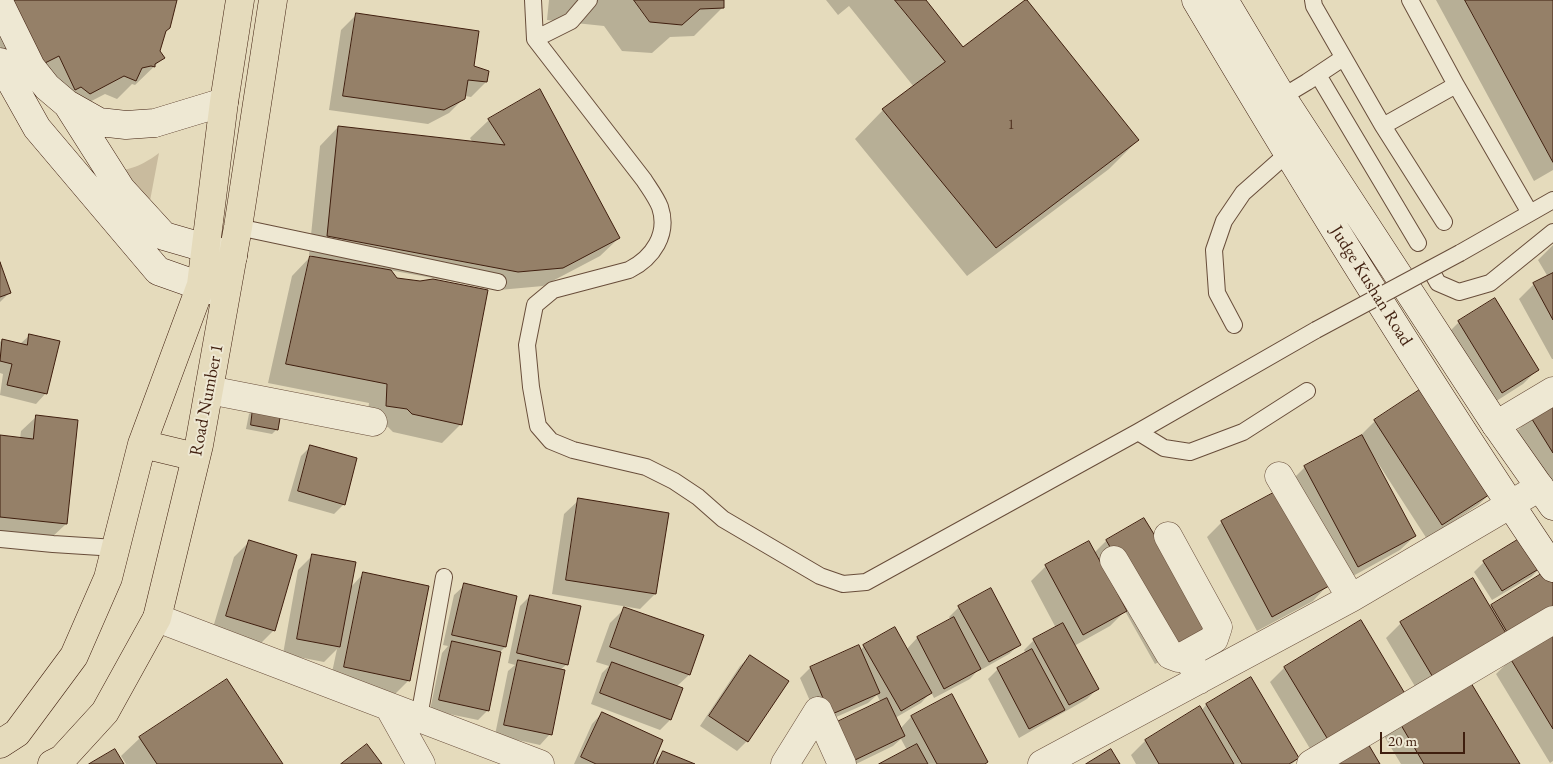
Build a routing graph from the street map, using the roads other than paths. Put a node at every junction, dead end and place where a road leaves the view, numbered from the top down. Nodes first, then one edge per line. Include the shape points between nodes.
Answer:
1 (240, 0) edge
2 (273, 0) edge
3 (533, 0) edge
4 (589, 0) edge
5 (1196, 0) edge
6 (1224, 0) edge
7 (1313, 0) edge
8 (1410, 0) edge
9 (0, 4) edge
10 (535, 39) junction
11 (1343, 58) junction
12 (0, 62) edge
13 (1318, 74) junction
14 (1456, 85) junction
15 (1282, 97) junction
16 (224, 102) junction
17 (67, 104) junction
18 (1383, 126) junction
19 (1287, 154) junction
20 (1553, 200) edge
21 (1530, 213) junction
22 (1444, 222) dead end
23 (238, 227) junction
24 (1553, 232) edge
25 (1418, 243) dead end
26 (206, 248) junction
27 (232, 256) junction
28 (1430, 269) junction
29 (498, 282) dead end
30 (201, 285) junction
31 (226, 296) junction
32 (1234, 325) dead end
33 (209, 390) junction
34 (1553, 390) edge
35 (1308, 391) dead end
36 (373, 422) dead end
37 (1496, 425) junction
38 (1138, 432) junction
39 (142, 444) junction
40 (196, 457) junction
41 (1279, 476) dead end
42 (1546, 497) edge
43 (1511, 505) junction
44 (1168, 536) dead end
45 (0, 539) edge
46 (116, 548) junction
47 (1114, 560) dead end
48 (1553, 568) edge
49 (444, 577) dead end
50 (1350, 598) junction
51 (157, 618) junction
52 (1553, 620) edge
53 (1187, 654) junction
54 (1199, 680) junction
55 (389, 707) junction
56 (419, 717) junction
57 (0, 744) edge
58 (52, 764) edge
59 (421, 764) edge
60 (540, 764) edge
61 (785, 764) edge
62 (842, 764) edge
63 (1042, 764) edge
64 (1311, 764) edge

1 - 16 main road, Road Number 1
2 - 23 main road, Road Number 1
3 - 10 lane
4 - 10 lane via 571,21
5 - 19 street, Judge Kushan Road
6 - 15 street, Judge Kushan Road
7 - 11 lane
8 - 14 lane
9 - 17 street via 32,67 46,87
10 - 38 lane via 644,180 660,207 662,220 657,245 641,265 553,290 535,305 527,345 531,387 538,426 551,441 573,450 646,468 674,480 723,519 820,576 843,584 866,582
11 - 13 lane
11 - 18 lane
12 - 30 street via 37,128 158,271
13 - 15 lane
13 - 25 lane
14 - 18 lane
14 - 21 lane
15 - 37 street, Judge Kushan Road
16 - 17 street via 155,123 126,125 99,122
16 - 26 main road, Road Number 1
17 - 26 street via 121,189 164,236
18 - 22 lane
19 - 32 lane via 1244,193 1224,222 1214,250 1217,293
19 - 43 street, Judge Kushan Road
20 - 21 lane
21 - 28 lane, bridge
23 - 27 main road, Road Number 1
23 - 29 lane
24 - 28 lane via 1490,284 1459,292 1438,283
26 - 27 street
26 - 30 main road, Road Number 1
27 - 31 main road, Road Number 1
28 - 38 lane, bridge
30 - 31 street
30 - 39 main road, Road Number 1
31 - 33 main road, Road Number 1
33 - 36 street
33 - 40 main road, Road Number 1
34 - 37 street
35 - 38 lane via 1243,432 1190,452 1164,448
37 - 42 street, Judge Kushan Road
39 - 40 main road
39 - 46 main road, Road Number 1
40 - 51 main road, Road Number 1
41 - 50 street
42 - 43 street
43 - 48 street, Judge Kushan Road
43 - 50 street
44 - 53 street via 1218,627 1214,639
45 - 46 lane
46 - 57 main road, Road Number 1 via 108,578 74,656 17,733
47 - 53 street via 1170,655 1178,658
49 - 56 lane
50 - 54 street
51 - 55 street
51 - 58 main road, Road Number 1 via 105,712 62,758
52 - 64 street
53 - 54 street
54 - 63 street
55 - 56 street
55 - 59 street
56 - 60 street
61 - 62 street via 818,711

